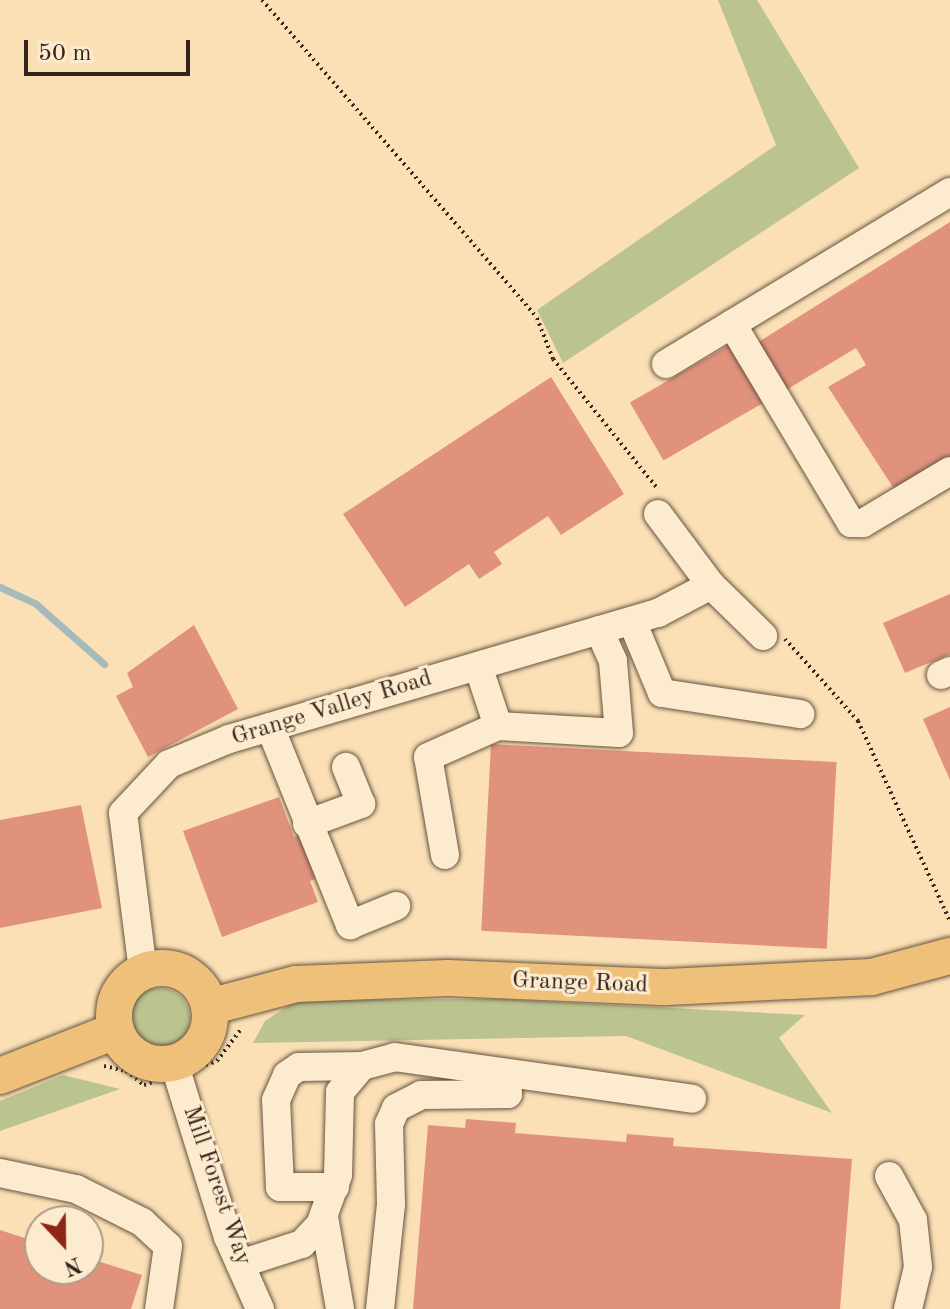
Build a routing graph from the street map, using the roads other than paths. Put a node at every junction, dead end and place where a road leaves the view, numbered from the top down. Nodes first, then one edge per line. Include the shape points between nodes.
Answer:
1 (950, 192) edge
2 (732, 324) junction
3 (666, 364) dead end
4 (950, 471) edge
5 (660, 504) road end
6 (711, 585) junction
7 (645, 617) junction
8 (599, 630) junction
9 (773, 636) road end
10 (478, 666) junction
11 (800, 714) dead end
12 (498, 726) junction
13 (270, 727) junction
14 (346, 767) dead end
15 (307, 824) junction
16 (445, 855) dead end
17 (396, 906) dead end
18 (950, 956) edge
19 (143, 971) junction
20 (209, 1007) junction
21 (115, 1031) junction
22 (174, 1063) junction
23 (362, 1066) junction
24 (506, 1073) junction
25 (0, 1076) edge
26 (692, 1099) dead end
27 (0, 1173) edge
28 (889, 1176) dead end
29 (335, 1187) junction
30 (324, 1217) junction
31 (240, 1264) junction
32 (159, 1309) edge
33 (260, 1309) edge
34 (340, 1309) edge
35 (380, 1309) edge
36 (908, 1309) edge

1 - 2 street
2 - 3 street
2 - 4 street via 851,523 863,523
5 - 6 street
6 - 7 street, Grange Valley Road
6 - 9 street
7 - 8 street, Grange Valley Road
7 - 11 street via 662,693
8 - 10 street, Grange Valley Road
8 - 12 street via 613,661 619,733
10 - 12 street
10 - 13 street, Grange Valley Road
12 - 16 street via 428,757
13 - 15 street
13 - 19 street, Grange Valley Road via 169,764 123,813
14 - 15 street via 361,804
15 - 17 street via 350,925
18 - 20 main road, Grange Road via 872,977 667,987 448,978 296,984
19 - 20 main road via 168,968 188,975 202,989
19 - 21 main road via 127,982 114,1003
20 - 22 main road via 208,1029 198,1048
21 - 22 main road via 136,1057
21 - 25 main road
22 - 31 street, Mill Forest Way
23 - 24 street via 395,1057
23 - 29 street via 340,1092
23 - 29 street via 299,1067 287,1075 276,1100 280,1187
24 - 26 street
24 - 35 street via 508,1094 421,1095 396,1108 389,1124 391,1205
27 - 32 street via 76,1189 142,1222 168,1246
28 - 36 street via 913,1220 918,1267
29 - 30 street
30 - 31 street via 302,1244
30 - 34 street
31 - 33 street, Mill Forest Way

